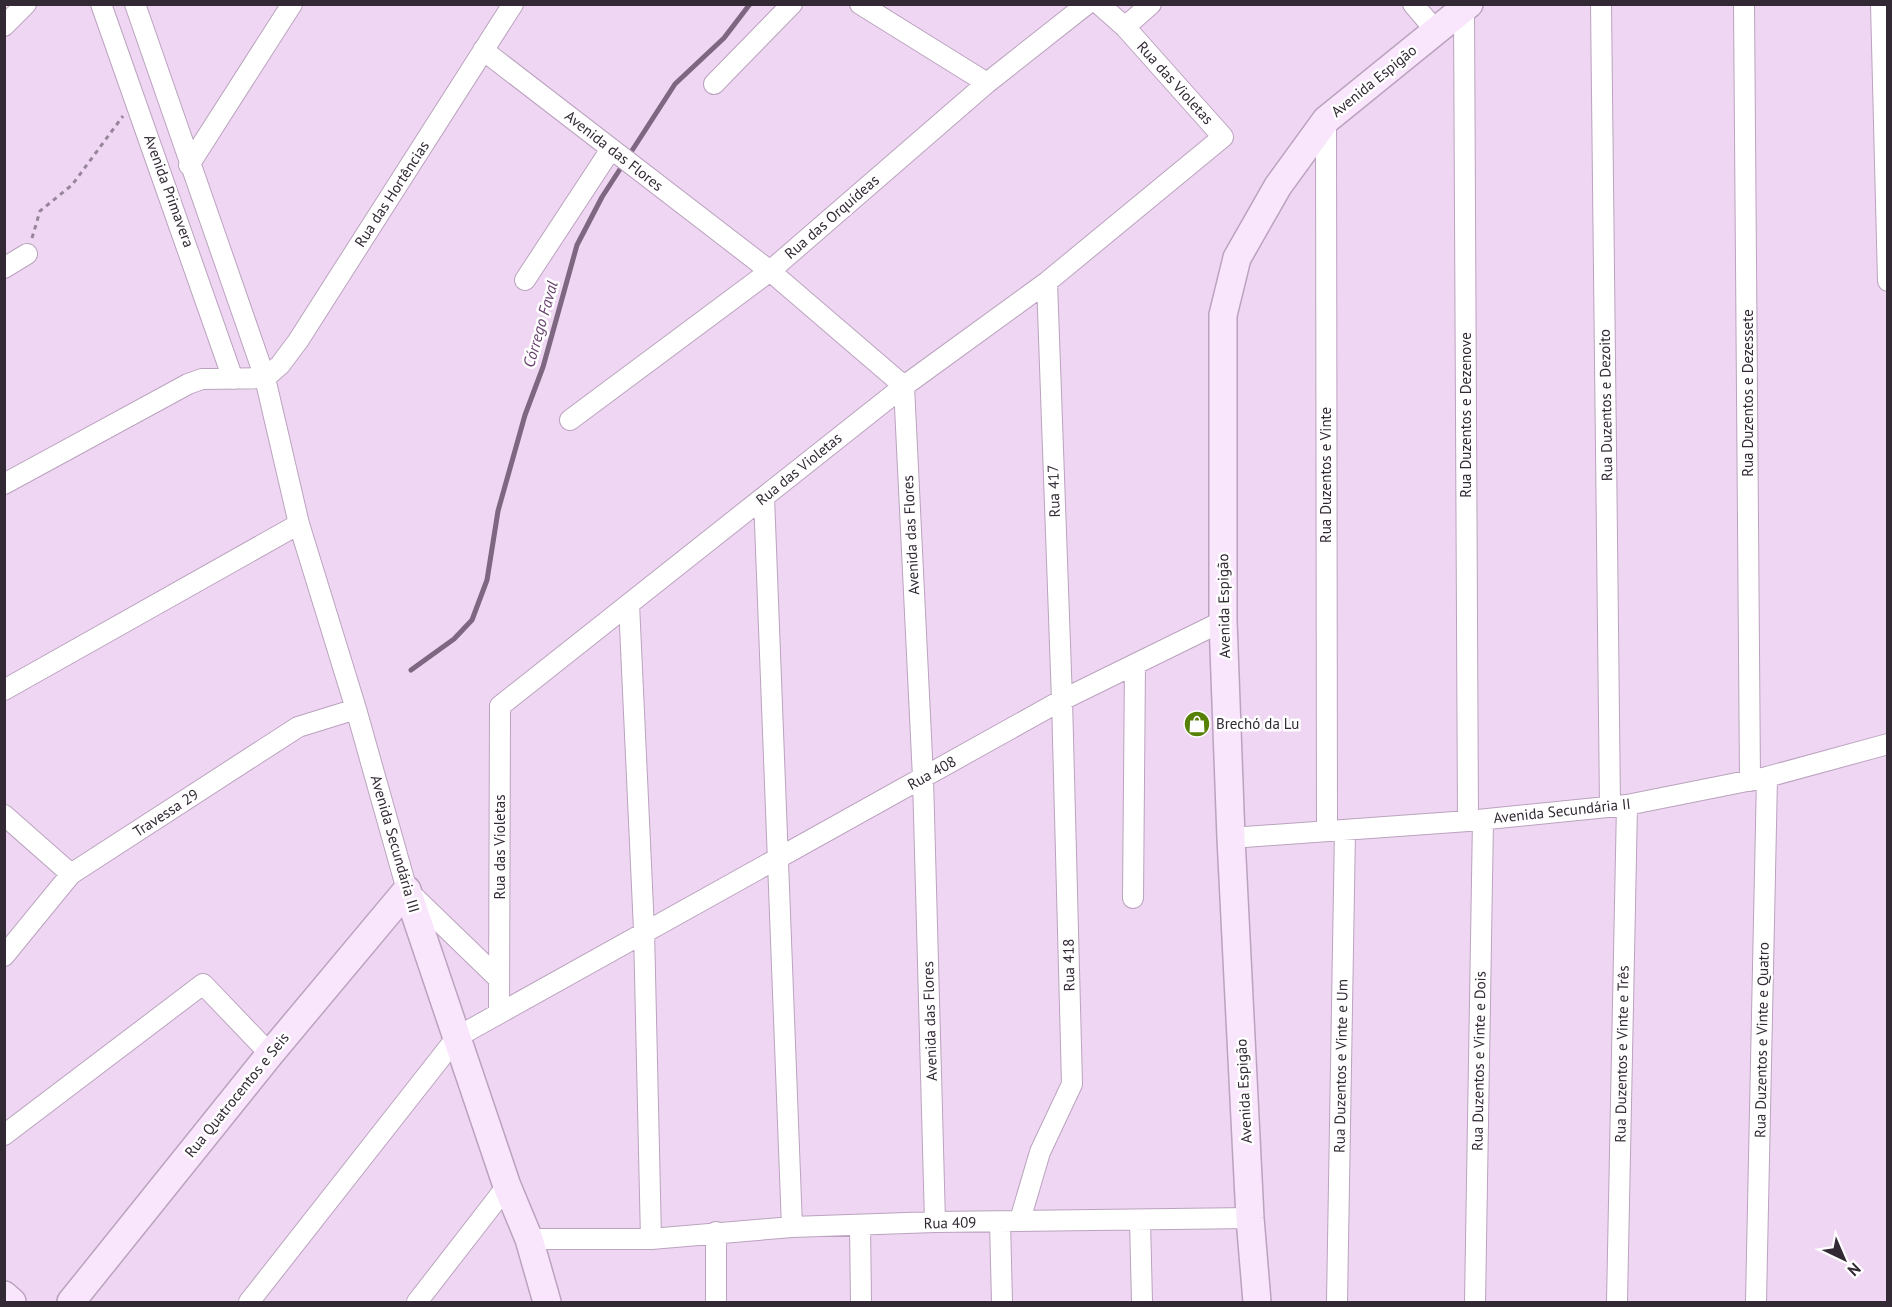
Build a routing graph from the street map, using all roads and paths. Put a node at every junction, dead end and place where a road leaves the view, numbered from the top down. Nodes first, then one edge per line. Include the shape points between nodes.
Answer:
1 (26, 4) edge
2 (101, 4) edge
3 (135, 4) edge
4 (292, 4) edge
5 (513, 4) edge
6 (792, 4) edge
7 (860, 4) edge
8 (1087, 4) edge
9 (1099, 4) edge
10 (1151, 4) edge
11 (1413, 4) edge
12 (1601, 4) edge
13 (1744, 4) edge
14 (1881, 4) edge
15 (1466, 7) edge
16 (4, 26) edge
17 (1125, 27) junction
18 (1436, 31) junction
19 (483, 50) junction
20 (987, 83) junction
21 (714, 84) dead end
22 (136, 100) junction
23 (1326, 120) junction
24 (611, 149) junction
25 (189, 165) junction
26 (27, 254) joint
27 (4, 268) edge
28 (770, 271) junction
29 (525, 280) dead end
30 (1887, 281) edge
31 (1047, 282) junction
32 (265, 378) junction
33 (233, 379) junction
34 (904, 386) junction
35 (570, 420) dead end
36 (4, 484) edge
37 (764, 497) junction
38 (299, 524) junction
39 (629, 604) junction
40 (1223, 621) junction
41 (1135, 664) junction
42 (4, 690) edge
43 (1062, 700) junction
44 (356, 708) junction
45 (1887, 744) edge
46 (923, 778) junction
47 (1759, 779) junction
48 (1619, 806) junction
49 (4, 815) edge
50 (1475, 820) junction
51 (1336, 830) junction
52 (1231, 838) junction
53 (776, 858) junction
54 (71, 874) junction
55 (407, 890) junction
56 (1133, 898) dead end
57 (644, 930) junction
58 (4, 956) edge
59 (499, 979) junction
60 (499, 1012) junction
61 (457, 1036) junction
62 (270, 1054) junction
63 (4, 1135) edge
64 (507, 1186) junction
65 (1250, 1218) junction
66 (1020, 1220) junction
67 (1140, 1220) junction
68 (935, 1222) junction
69 (1000, 1222) junction
70 (860, 1225) junction
71 (792, 1227) junction
72 (716, 1232) junction
73 (529, 1239) junction
74 (651, 1239) junction
75 (4, 1295) edge
76 (12, 1302) edge
77 (71, 1302) edge
78 (249, 1302) edge
79 (417, 1302) edge
80 (547, 1302) edge
81 (716, 1302) edge
82 (861, 1302) edge
83 (1002, 1302) edge
84 (1142, 1302) edge
85 (1257, 1302) edge
86 (1337, 1302) edge
87 (1474, 1302) edge
88 (1617, 1302) edge
89 (1756, 1302) edge

1 - 16 street
2 - 22 street, Avenida Primavera
3 - 25 street, Avenida Primavera
4 - 25 street
5 - 19 street, Rua das Hortências
6 - 21 street
7 - 20 street
8 - 20 street, Rua das Orquídeas
9 - 17 street, Rua das Violetas
10 - 17 street, Rua das Violetas
11 - 18 street
12 - 48 street, Rua Duzentos e Dezoito
13 - 47 street, Rua Duzentos e Dezessete
14 - 30 street
15 - 18 street, Avenida Espigão
15 - 50 street, Rua Duzentos e Dezenove
17 - 31 street, Rua das Violetas via 1223,136
18 - 23 street, Avenida Espigão
19 - 24 street, Avenida das Flores
19 - 32 street, Rua das Hortências via 298,341
20 - 28 street, Rua das Orquídeas
22 - 26 path via 72,185 40,211
22 - 33 street, Avenida Primavera
23 - 40 street, Avenida Espigão via 1278,186 1237,258 1222,315
23 - 51 street, Rua Duzentos e Vinte
24 - 28 street, Avenida das Flores
24 - 29 street
25 - 32 street, Avenida Primavera
26 - 27 street
28 - 34 street, Avenida das Flores
28 - 35 street, Rua das Orquídeas
31 - 34 street, Rua das Violetas
31 - 43 street, Rua 417
32 - 33 street
32 - 38 street, Avenida Secundária III
33 - 36 street via 202,379 188,384
34 - 37 street, Rua das Violetas
34 - 46 street, Avenida das Flores
37 - 39 street, Rua das Violetas
37 - 53 street
38 - 42 street
38 - 44 street, Avenida Secundária III
39 - 57 street
39 - 59 street, Rua das Violetas via 500,706
40 - 41 street, Rua 408
40 - 52 street, Avenida Espigão
41 - 43 street, Rua 408
41 - 56 street
43 - 46 street, Rua 408
43 - 66 street, Rua 418 via 1072,1084 1040,1152
44 - 54 street, Travessa 29 via 298,727
44 - 55 street, Avenida Secundária III
45 - 47 street, Avenida Secundária II
46 - 53 street, Rua 408
46 - 68 street, Avenida das Flores
47 - 48 street, Avenida Secundária II
47 - 89 street, Rua Duzentos e Vinte e Quatro
48 - 50 street, Avenida Secundária II
48 - 88 street, Rua Duzentos e Vinte e Três
49 - 54 street
50 - 51 street, Avenida Secundária II
50 - 87 street, Rua Duzentos e Vinte e Dois
51 - 52 street, Avenida Secundária II
51 - 86 street, Rua Duzentos e Vinte e Um
52 - 65 street, Avenida Espigão
53 - 57 street, Rua 408
53 - 71 street
54 - 58 street, Travessa 29
55 - 59 street
55 - 61 street, Avenida Secundária III
55 - 62 street, Rua Quatrocentos e Seis
57 - 60 street, Rua 408
57 - 74 street
59 - 60 street, Rua das Violetas
60 - 61 street, Rua 408
61 - 64 street, Avenida Secundária III
61 - 78 street
62 - 63 street via 203,984
62 - 77 street, Rua Quatrocentos e Seis
64 - 73 street, Avenida Secundária III
64 - 79 street
65 - 67 street, Rua 409
65 - 85 street, Avenida Espigão
66 - 67 street, Rua 409
66 - 69 street, Rua 409
67 - 84 street
68 - 69 street, Rua 409
68 - 70 street, Rua 409
69 - 83 street
70 - 71 street, Rua 409
70 - 82 street
71 - 72 street, Rua 409
72 - 74 street, Rua 409
72 - 81 street
73 - 74 street, Rua 409
73 - 80 street, Avenida Secundária III
75 - 76 street

